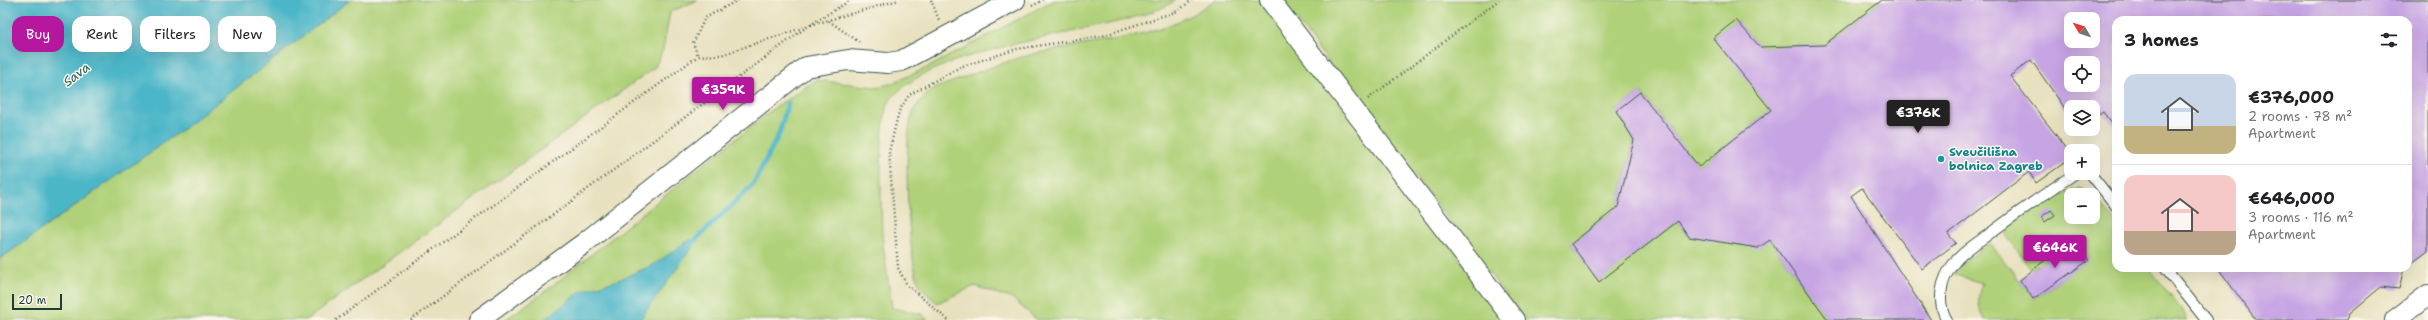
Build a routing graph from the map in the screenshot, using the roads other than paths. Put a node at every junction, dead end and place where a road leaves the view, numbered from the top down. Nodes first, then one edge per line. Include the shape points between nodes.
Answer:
1 (1015, 0) edge
2 (1270, 0) edge
3 (2066, 180) edge
4 (2096, 180) edge
5 (2112, 201) edge
6 (2168, 272) edge
7 (2428, 295) edge
8 (479, 320) edge
9 (1514, 320) edge
10 (1947, 320) edge
11 (2206, 320) edge
12 (2395, 320) edge

1 - 8 street via 902,61 888,63 848,60 806,67 583,244
2 - 9 street
3 - 10 lane via 1971,247 1954,263 1942,284 1941,307
4 - 5 lane
6 - 11 lane
7 - 12 street

